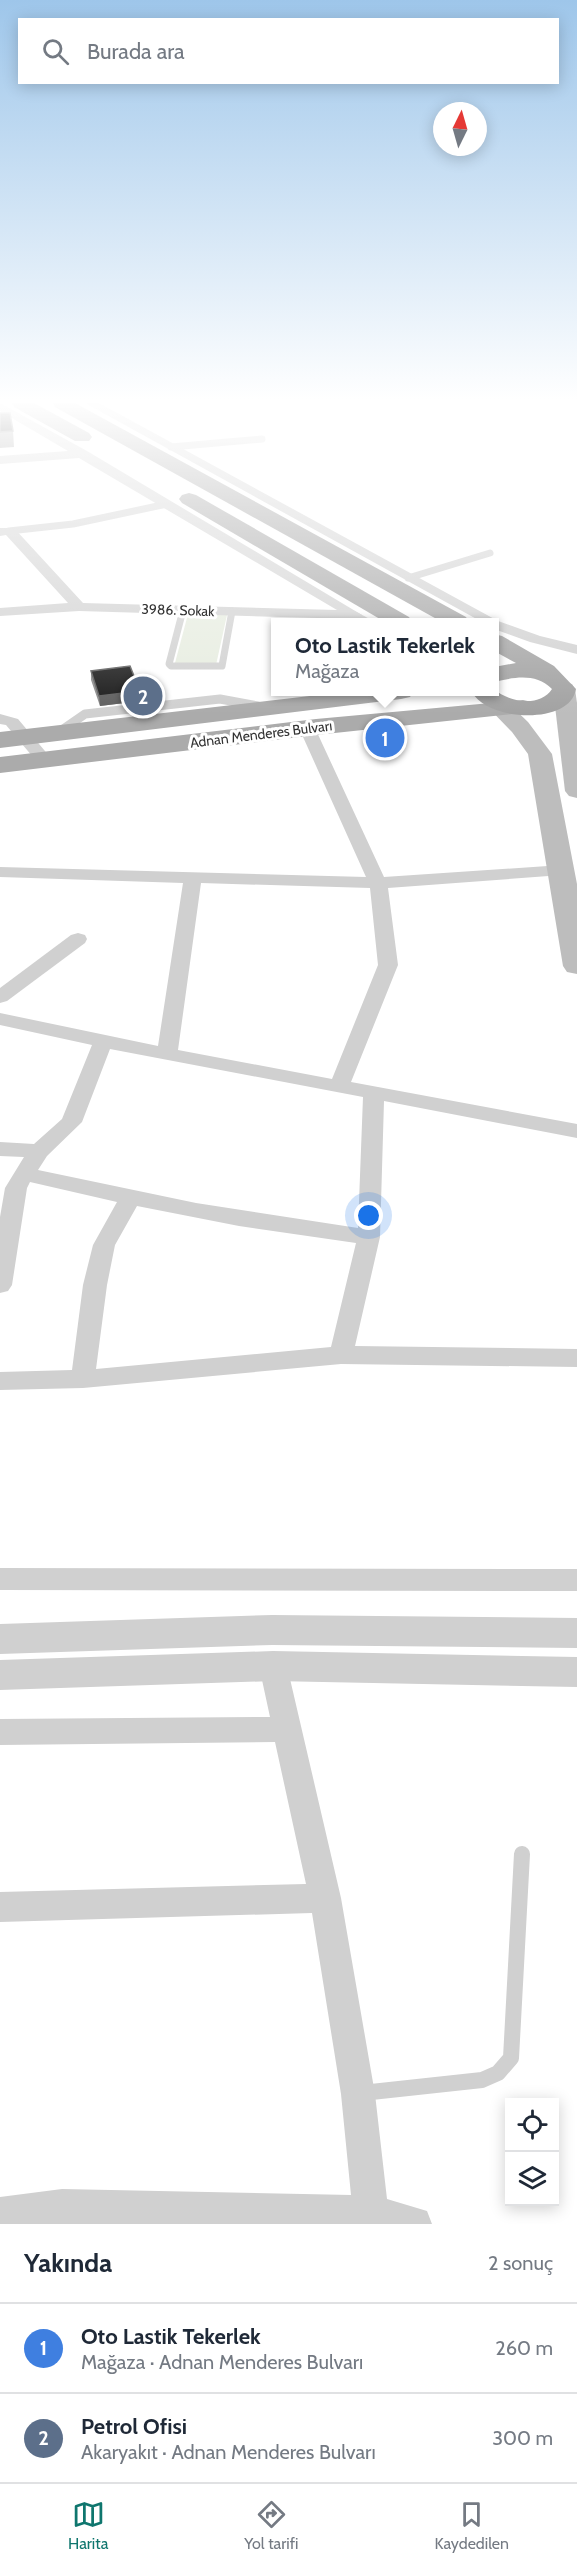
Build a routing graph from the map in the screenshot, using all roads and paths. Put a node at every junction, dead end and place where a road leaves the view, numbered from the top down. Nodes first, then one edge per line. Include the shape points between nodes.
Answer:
1 (154, 507) edge
2 (172, 507) edge
3 (201, 507) edge
4 (249, 507) edge
5 (279, 507) edge
6 (4, 532) edge
7 (490, 553) dead end
8 (408, 578) junction
9 (388, 584) junction
10 (79, 607) junction
11 (183, 610) junction
12 (232, 611) junction
13 (0, 612) edge
14 (346, 618) edge
15 (360, 618) edge
16 (394, 618) edge
17 (451, 618) edge
18 (484, 618) edge
19 (499, 625) edge
20 (499, 643) edge
21 (577, 650) edge
22 (542, 668) junction
23 (569, 689) edge
24 (500, 690) edge
25 (351, 696) edge
26 (470, 696) edge
27 (0, 719) edge
28 (307, 728) junction
29 (25, 737) junction
30 (0, 741) edge
31 (45, 760) junction
32 (0, 765) edge
33 (577, 791) edge
34 (562, 870) junction
35 (0, 872) edge
36 (193, 879) junction
37 (378, 883) junction
38 (78, 939) dead end
39 (577, 966) edge
40 (0, 997) edge
41 (0, 1019) edge
42 (103, 1041) junction
43 (167, 1053) junction
44 (339, 1086) junction
45 (374, 1092) junction
46 (577, 1131) edge
47 (0, 1149) edge
48 (39, 1151) junction
49 (25, 1174) junction
50 (130, 1199) junction
51 (369, 1237) junction
52 (0, 1285) edge
53 (341, 1355) junction
54 (577, 1358) edge
55 (83, 1379) junction
56 (0, 1381) edge
57 (0, 1579) edge
58 (577, 1580) edge
59 (577, 1633) edge
60 (0, 1639) edge
61 (273, 1666) junction
62 (577, 1672) edge
63 (0, 1675) edge
64 (287, 1729) junction
65 (0, 1732) edge
66 (522, 1854) dead end
67 (325, 1898) junction
68 (0, 1907) edge
69 (358, 2094) junction
70 (0, 2215) edge
71 (140, 2216) edge
72 (370, 2218) edge
73 (414, 2224) edge

1 - 6 lane via 85,522
2 - 15 street
3 - 16 highway
4 - 9 highway
5 - 8 street
6 - 10 street
7 - 8 lane
8 - 9 street
8 - 18 street
9 - 17 highway
10 - 11 street, 3986. Sokak
10 - 13 street, 3986. Sokak
11 - 12 street, 3986. Sokak
11 - 12 lane via 170,665 221,667
12 - 14 street, 3986. Sokak
19 - 21 street
20 - 22 highway
22 - 23 highway
22 - 24 highway
23 - 24 highway, Adnan Menderes Bulvarı
23 - 24 highway via 544,674
23 - 33 main road
24 - 34 main road via 540,754
25 - 29 main road, Adnan Menderes Bulvarı
26 - 28 main road, Adnan Menderes Bulvarı
27 - 29 street via 12,722
28 - 31 main road, Adnan Menderes Bulvarı
28 - 37 street
29 - 30 main road, Adnan Menderes Bulvarı
29 - 31 street
31 - 32 main road, Adnan Menderes Bulvarı
34 - 37 street
34 - 39 main road
35 - 36 street
36 - 37 street
36 - 43 street
37 - 44 street via 388,965
38 - 40 street
41 - 42 street
42 - 43 street
42 - 48 street via 71,1122
43 - 44 street
44 - 45 street
45 - 46 street
45 - 51 street
47 - 48 street
48 - 49 street
49 - 50 street
49 - 52 street via 16,1188
50 - 51 street via 298,1229
50 - 55 street via 104,1245
51 - 53 street
53 - 54 street
53 - 55 street
55 - 56 street
57 - 58 street
59 - 60 street via 272,1630
61 - 62 street
61 - 63 street
61 - 64 street
64 - 65 street
64 - 67 street
66 - 69 lane via 511,2058 498,2073 482,2080
67 - 68 street
67 - 69 street
69 - 72 street
70 - 71 street via 62,2207
71 - 72 street
72 - 73 street

